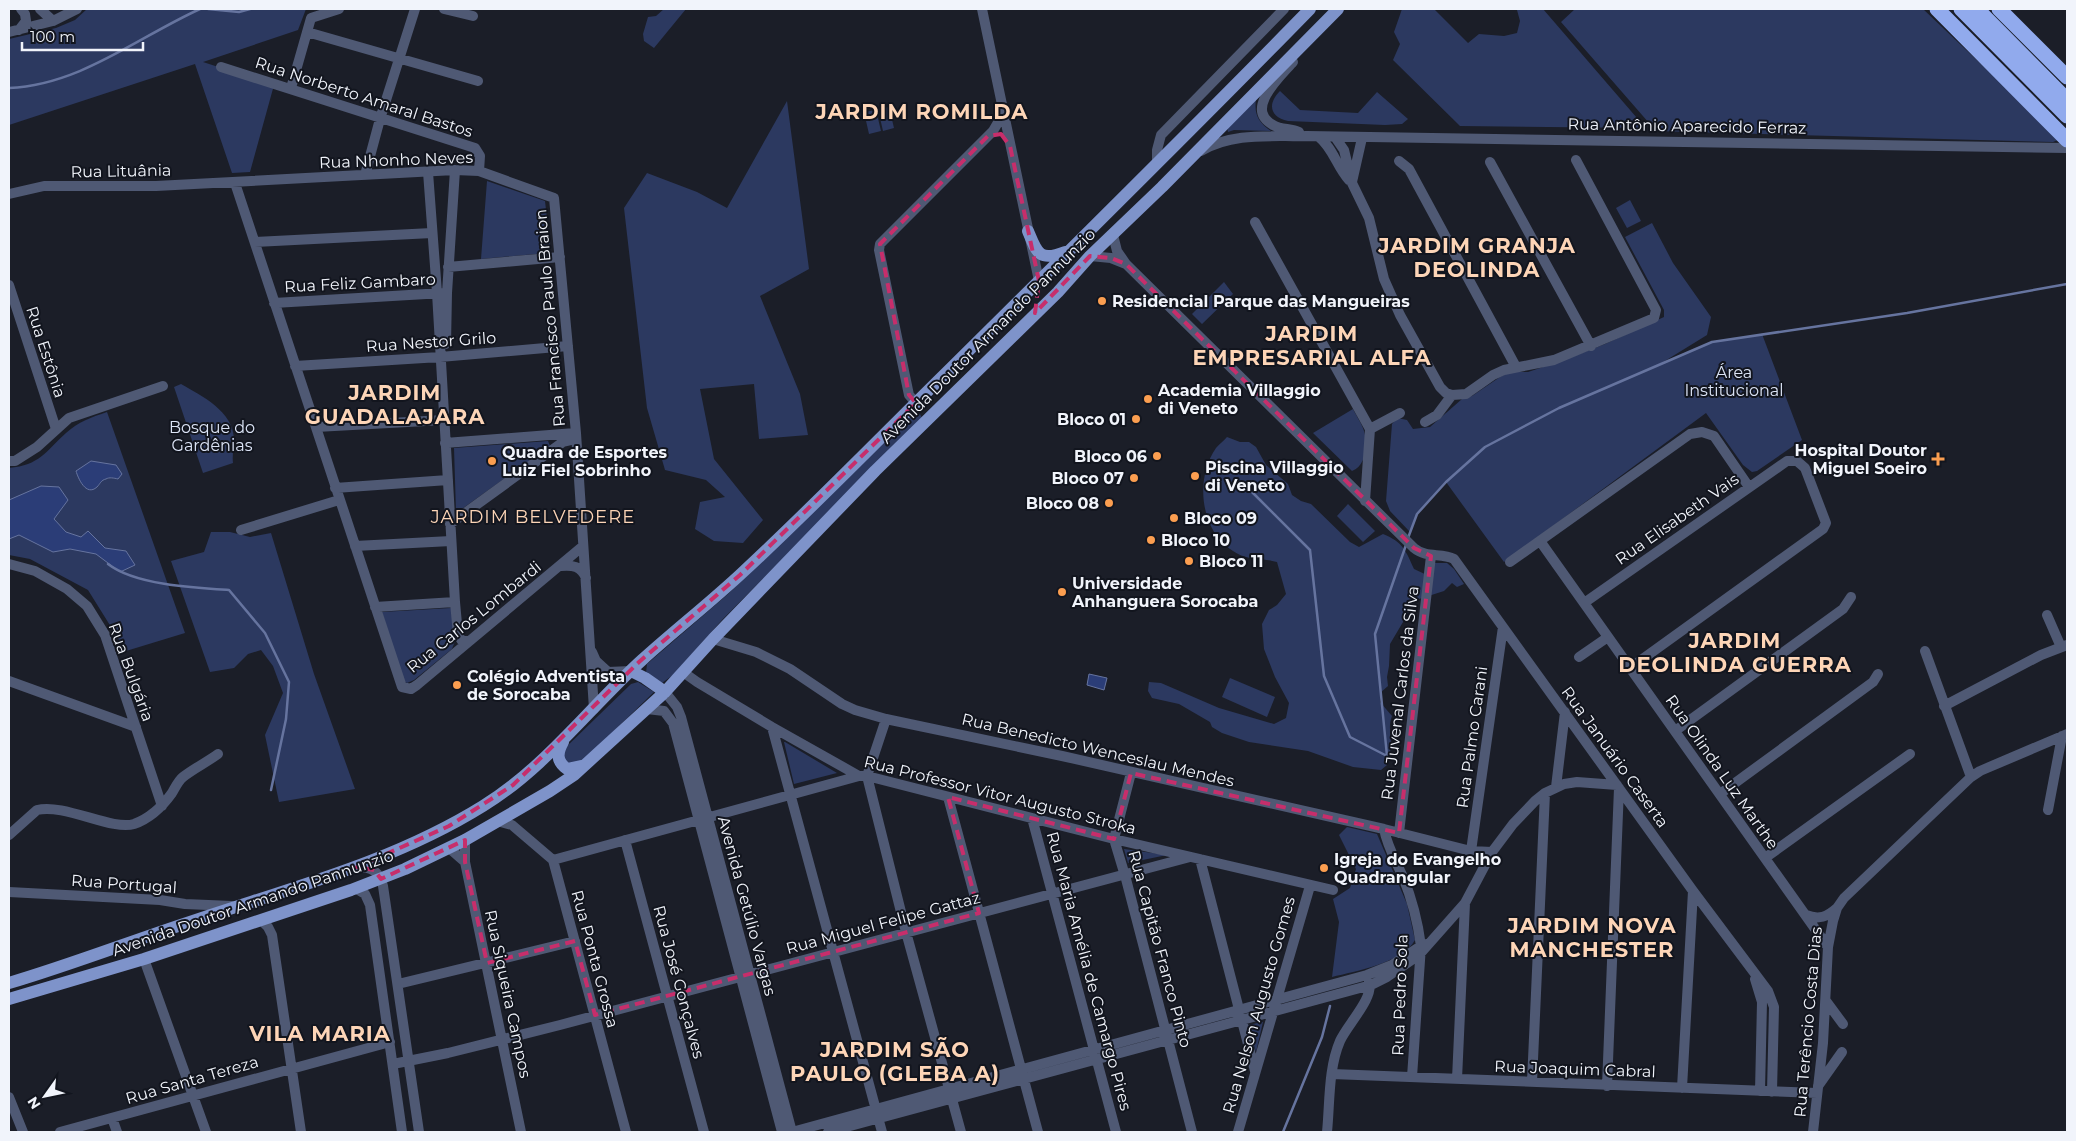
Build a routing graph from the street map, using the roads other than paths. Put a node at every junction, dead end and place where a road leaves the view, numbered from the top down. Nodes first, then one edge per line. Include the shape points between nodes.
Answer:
1 (21, 9) edge
2 (40, 9) edge
3 (77, 9) edge
4 (338, 9) edge
5 (414, 9) edge
6 (444, 9) edge
7 (982, 9) edge
8 (1284, 9) edge
9 (1310, 9) edge
10 (1338, 9) edge
11 (1929, 9) edge
12 (1937, 9) edge
13 (1961, 9) edge
14 (1977, 9) edge
15 (1999, 9) edge
16 (473, 16) dead end
17 (53, 21) junction
18 (1324, 24) junction
19 (14, 31) edge
20 (307, 32) junction
21 (398, 59) junction
22 (221, 67) dead end
23 (2067, 77) edge
24 (478, 81) dead end
25 (291, 88) junction
26 (2022, 92) junction
27 (2067, 100) edge
28 (1002, 109) junction
29 (2067, 116) edge
30 (380, 119) junction
31 (988, 136) junction
32 (1307, 136) junction
33 (1319, 136) junction
34 (1334, 137) junction
35 (1358, 138) junction
36 (2067, 140) edge
37 (1010, 146) junction
38 (2067, 148) edge
39 (1190, 158) junction
40 (1576, 160) dead end
41 (1399, 161) dead end
42 (1490, 162) dead end
43 (1157, 164) junction
44 (455, 170) junction
45 (479, 171) junction
46 (428, 172) junction
47 (365, 175) junction
48 (1352, 182) junction
49 (235, 183) junction
50 (1131, 189) junction
51 (9, 194) edge
52 (554, 198) joint
53 (1118, 202) junction
54 (1146, 202) junction
55 (1129, 218) junction
56 (1255, 222) dead end
57 (1028, 231) junction
58 (432, 233) junction
59 (1113, 235) junction
60 (255, 242) junction
61 (1069, 250) junction
62 (560, 256) junction
63 (1090, 256) junction
64 (1126, 264) junction
65 (448, 267) junction
66 (1039, 282) junction
67 (9, 285) edge
68 (442, 293) junction
69 (274, 303) junction
70 (1034, 314) junction
71 (568, 346) junction
72 (1591, 346) junction
73 (443, 357) junction
74 (295, 366) junction
75 (1516, 366) junction
76 (163, 386) dead end
77 (1452, 395) junction
78 (916, 403) junction
79 (1400, 413) dead end
80 (933, 414) junction
81 (444, 420) junction
82 (1426, 422) dead end
83 (316, 427) junction
84 (56, 429) junction
85 (1370, 429) junction
86 (576, 436) junction
87 (446, 443) junction
88 (9, 462) edge
89 (1368, 479) junction
90 (448, 480) junction
91 (1350, 486) junction
92 (1749, 487) junction
93 (335, 488) junction
94 (339, 500) junction
95 (1366, 501) junction
96 (450, 524) junction
97 (241, 530) dead end
98 (451, 541) junction
99 (1540, 541) junction
100 (355, 546) junction
101 (583, 546) junction
102 (1431, 556) junction
103 (1510, 562) dead end
104 (9, 564) edge
105 (561, 566) junction
106 (586, 580) junction
107 (1851, 597) dead end
108 (455, 602) junction
109 (1584, 603) junction
110 (375, 607) junction
111 (2047, 615) dead end
112 (1503, 627) junction
113 (1608, 637) junction
114 (713, 639) junction
115 (469, 641) junction
116 (590, 644) junction
117 (2064, 646) edge
118 (1924, 651) dead end
119 (1579, 657) dead end
120 (1630, 668) junction
121 (631, 671) junction
122 (683, 672) junction
123 (1878, 674) dead end
124 (9, 681) edge
125 (665, 692) junction
126 (1944, 706) junction
127 (647, 708) junction
128 (594, 710) junction
129 (1564, 712) junction
130 (886, 720) junction
131 (136, 727) junction
132 (772, 727) junction
133 (1674, 731) junction
134 (2065, 735) edge
135 (565, 738) junction
136 (218, 754) dead end
137 (1910, 754) dead end
138 (587, 764) junction
139 (1131, 773) junction
140 (863, 776) junction
141 (1971, 778) junction
142 (1618, 786) junction
143 (1556, 787) junction
144 (1546, 793) junction
145 (790, 794) junction
146 (1720, 794) junction
147 (948, 797) junction
148 (162, 806) junction
149 (2048, 810) dead end
150 (702, 818) junction
151 (1032, 818) junction
152 (497, 821) junction
153 (1384, 829) junction
154 (1399, 833) junction
155 (9, 835) edge
156 (1114, 839) junction
157 (465, 840) junction
158 (625, 840) junction
159 (449, 848) junction
160 (1471, 851) junction
161 (1492, 852) junction
162 (1190, 856) junction
163 (1765, 858) junction
164 (1200, 859) junction
165 (553, 860) junction
166 (465, 862) junction
167 (358, 867) junction
168 (1125, 874) junction
169 (381, 878) junction
170 (1310, 886) junction
171 (356, 888) junction
172 (1333, 890) dead end
173 (1693, 891) junction
174 (9, 892) edge
175 (1052, 893) junction
176 (1465, 903) junction
177 (185, 904) junction
178 (237, 906) junction
179 (1838, 908) junction
180 (979, 913) junction
181 (1806, 915) junction
182 (261, 920) junction
183 (188, 922) junction
184 (906, 932) junction
185 (575, 941) junction
186 (1828, 947) junction
187 (1420, 951) junction
188 (832, 952) junction
189 (144, 959) junction
190 (486, 963) junction
191 (69, 965) junction
192 (1752, 971) junction
193 (745, 975) junction
194 (1367, 975) junction
195 (9, 983) edge
196 (398, 984) junction
197 (1371, 985) junction
198 (667, 996) junction
199 (9, 999) edge
200 (1276, 1000) junction
201 (1826, 1001) junction
202 (1273, 1012) junction
203 (1241, 1015) junction
204 (595, 1016) junction
205 (1843, 1024) dead end
206 (1168, 1035) junction
207 (502, 1039) junction
208 (390, 1042) junction
209 (1094, 1050) junction
210 (1842, 1052) dead end
211 (1097, 1060) junction
212 (409, 1062) junction
213 (393, 1064) junction
214 (291, 1068) junction
215 (1256, 1072) junction
216 (1332, 1074) junction
217 (1023, 1075) junction
218 (1412, 1077) junction
219 (1457, 1079) junction
220 (1532, 1082) junction
221 (1607, 1086) junction
222 (1682, 1088) junction
223 (1817, 1090) junction
224 (1760, 1091) junction
225 (1772, 1092) junction
226 (951, 1094) junction
227 (194, 1095) junction
228 (9, 1097) edge
229 (877, 1114) junction
230 (112, 1118) junction
231 (23, 1132) edge
232 (60, 1132) edge
233 (117, 1132) edge
234 (206, 1132) edge
235 (301, 1132) edge
236 (402, 1132) edge
237 (420, 1132) edge
238 (521, 1132) edge
239 (626, 1132) edge
240 (704, 1132) edge
241 (782, 1132) edge
242 (792, 1132) edge
243 (828, 1132) edge
244 (882, 1132) edge
245 (961, 1132) edge
246 (1038, 1132) edge
247 (1116, 1132) edge
248 (1192, 1132) edge
249 (1238, 1132) edge
250 (1327, 1132) edge
251 (1813, 1132) edge

1 - 19 street via 26,21
2 - 17 street
3 - 17 street
4 - 20 street via 311,18
5 - 21 street
6 - 16 street
7 - 28 street
8 - 43 street via 1161,135
9 - 43 main road, Avenida Doutor Armando Pannunzio
10 - 18 main road, Avenida Doutor Armando Pannunzio
11 - 26 highway
12 - 26 highway
13 - 29 highway
14 - 27 highway
15 - 23 highway
17 - 19 street
18 - 32 street, Rua Antônio Aparecido Ferraz via 1266,94 1262,104 1265,118 1272,125
18 - 39 main road, Avenida Doutor Armando Pannunzio
20 - 21 street
20 - 25 street
21 - 24 street
21 - 30 street
22 - 25 street, Rua Norberto Amaral Bastos
25 - 30 street, Rua Norberto Amaral Bastos
26 - 36 highway
28 - 31 street via 1000,120
28 - 37 street
30 - 45 street, Rua Norberto Amaral Bastos via 475,148 480,156
30 - 47 street
31 - 37 street via 1001,134
31 - 78 street via 880,244 909,395
32 - 33 street, Rua Antônio Aparecido Ferraz
32 - 39 street, Rua Antônio Aparecido Ferraz via 1225,140
33 - 34 street, Rua Antônio Aparecido Ferraz
33 - 48 street
34 - 35 street, Rua Antônio Aparecido Ferraz
34 - 48 street via 1344,150
35 - 38 street, Rua Antônio Aparecido Ferraz
35 - 48 street
37 - 57 street
39 - 54 main road, Avenida Doutor Armando Pannunzio
40 - 72 street via 1656,310 1654,318
41 - 75 street via 1409,170
42 - 72 street
43 - 50 main road, Avenida Doutor Armando Pannunzio
44 - 45 street, Rua Nhonho Neves
44 - 46 street, Rua Nhonho Neves
44 - 65 street
45 - 52 street, Rua Nhonho Neves
46 - 47 street, Rua Nhonho Neves
46 - 58 street
47 - 49 street, Rua Nhonho Neves
48 - 77 street via 1369,218 1384,279 1400,314 1440,387
49 - 51 street, Rua Lituânia via 44,186
49 - 60 street
50 - 53 main road, Avenida Doutor Armando Pannunzio
50 - 54 main road via 1135,196
52 - 62 street, Rua Francisco Paulo Braion
53 - 55 main road via 1126,204
53 - 61 main road, Avenida Doutor Armando Pannunzio
54 - 55 main road, Avenida Doutor Armando Pannunzio
55 - 59 main road, Avenida Doutor Armando Pannunzio
56 - 85 street
57 - 61 main road via 1039,253 1052,257
57 - 66 street
58 - 60 street
58 - 68 street
59 - 63 main road, Avenida Doutor Armando Pannunzio
59 - 64 street via 1117,251
60 - 69 street
61 - 66 main road, Avenida Doutor Armando Pannunzio
62 - 65 street
62 - 71 street, Rua Francisco Paulo Braion
63 - 64 street via 1111,258
63 - 70 main road, Avenida Doutor Armando Pannunzio
64 - 91 street
65 - 68 street
66 - 70 main road
66 - 78 main road, Avenida Doutor Armando Pannunzio
67 - 84 street, Rua Estônia
68 - 69 street, Rua Feliz Gambaro
68 - 73 street
69 - 74 street
70 - 80 main road, Avenida Doutor Armando Pannunzio
71 - 73 street, Rua Nestor Grilo
71 - 86 street, Rua Francisco Paulo Braion
72 - 75 street via 1554,360
73 - 74 street, Rua Nestor Grilo
73 - 81 street
74 - 83 street
75 - 77 street via 1493,375 1466,394
76 - 84 street via 69,418
77 - 82 street via 1437,415
78 - 80 main road
78 - 121 main road, Avenida Doutor Armando Pannunzio via 740,575
79 - 85 street
80 - 114 main road, Avenida Doutor Armando Pannunzio
81 - 83 street
81 - 87 street
83 - 93 street
84 - 88 street via 38,446
85 - 89 street
86 - 87 street
86 - 96 street via 563,442
86 - 101 street, Rua Francisco Paulo Braion
87 - 90 street
89 - 91 street
89 - 95 street
90 - 93 street
90 - 96 street
91 - 95 street
92 - 99 street via 1714,436 1702,432 1690,434
92 - 109 street, Rua Elisabeth Vais
92 - 120 street, Rua Elisabeth Vais via 1787,461 1797,461 1805,468 1826,523 1823,529
93 - 94 street
94 - 97 street
94 - 100 street
95 - 102 street via 1419,553
96 - 98 street
98 - 100 street
98 - 108 street
99 - 103 street
99 - 109 street, Rua Olinda Luz Marthe
100 - 110 street
101 - 105 street, Rua Carlos Lombardi
101 - 106 street, Rua Francisco Paulo Braion
102 - 112 street, Rua Januário Caserta via 1454,559
102 - 154 street, Rua Juvenal Carlos da Silva
104 - 131 street, Rua Bulgária via 35,571 67,589 87,606 105,634
105 - 106 street, Rua Carlos Lombardi via 581,569
105 - 115 street, Rua Carlos Lombardi
106 - 116 street, Rua Francisco Paulo Braion
107 - 133 street via 1843,609
108 - 110 street
108 - 115 street via 458,635 462,641
109 - 113 street, Rua Olinda Luz Marthe
110 - 115 street, Rua Carlos Lombardi via 398,678 406,689 411,689
111 - 117 street
112 - 129 street, Rua Januário Caserta
112 - 160 street, Rua Palmo Carani
113 - 119 street
113 - 120 street, Rua Olinda Luz Marthe
114 - 122 main road, Avenida Doutor Armando Pannunzio
114 - 130 street, Rua Benedicto Wenceslau Mendes via 756,652 790,669 842,704
116 - 121 street, Rua Francisco Paulo Braion via 596,661 604,670
116 - 128 street, Rua Francisco Paulo Braion
117 - 126 street
118 - 126 street
120 - 133 street, Rua Olinda Luz Marthe
121 - 125 main road
121 - 128 main road, Avenida Doutor Armando Pannunzio
122 - 125 main road, Avenida Doutor Armando Pannunzio
122 - 132 street, Rua Professor Vitor Augusto Stroka
123 - 146 street via 1873,682
124 - 131 street
125 - 127 main road, Avenida Doutor Armando Pannunzio
125 - 150 street, Avenida Getúlio Vargas via 681,717
126 - 141 street
127 - 138 main road, Avenida Doutor Armando Pannunzio
127 - 150 street, Avenida Getúlio Vargas via 664,711 672,719
128 - 135 main road, Avenida Doutor Armando Pannunzio
129 - 142 street, Rua Januário Caserta
129 - 143 street
130 - 139 street, Rua Benedicto Wenceslau Mendes
130 - 140 street
131 - 148 street, Rua Bulgária
132 - 140 street, Rua Professor Vitor Augusto Stroka
132 - 145 street
133 - 146 street, Rua Olinda Luz Marthe
134 - 141 street, Rua Terêncio Costa Dias via 1980,771
134 - 149 street
135 - 138 main road via 559,750 561,765 567,770
135 - 167 main road, Avenida Doutor Armando Pannunzio via 487,804 415,843
136 - 148 street via 182,778
137 - 163 street
138 - 152 main road, Avenida Doutor Armando Pannunzio via 550,791
139 - 153 street, Rua Benedicto Wenceslau Mendes
139 - 156 street, Rua Capitão Franco Pinto
140 - 145 street
140 - 147 street, Rua Professor Vitor Augusto Stroka
140 - 184 street
141 - 179 street, Rua Terêncio Costa Dias via 1844,898
142 - 143 street via 1577,782
142 - 173 street, Rua Januário Caserta
142 - 221 street
143 - 144 street
144 - 161 street via 1513,824
144 - 220 street
145 - 150 street
145 - 188 street
146 - 163 street, Rua Olinda Luz Marthe
147 - 151 street, Rua Professor Vitor Augusto Stroka
147 - 180 street
148 - 155 street via 152,816 132,825 42,808
150 - 158 street
150 - 193 street, Avenida Getúlio Vargas
151 - 156 street, Rua Professor Vitor Augusto Stroka
151 - 175 street, Rua Maria Amélia de Camargo Pires
152 - 157 main road, Avenida Doutor Armando Pannunzio
152 - 165 street via 512,826
153 - 154 street, Rua Benedicto Wenceslau Mendes
153 - 187 street, Rua Pedro Sola via 1412,906 1419,930
154 - 160 street, Rua Benedicto Wenceslau Mendes
156 - 162 street, Rua Professor Vitor Augusto Stroka
156 - 168 street, Rua Capitão Franco Pinto
157 - 159 main road, Avenida Doutor Armando Pannunzio
157 - 166 street, Rua Siqueira Campos
158 - 165 street
158 - 198 street, Rua José Gonçalves
159 - 166 street
159 - 169 main road, Avenida Doutor Armando Pannunzio
160 - 161 street, Rua Benedicto Wenceslau Mendes
161 - 176 street
162 - 164 street, Rua Professor Vitor Augusto Stroka
162 - 168 street, Rua Miguel Felipe Gattaz
163 - 181 street, Rua Olinda Luz Marthe
164 - 170 street, Rua Professor Vitor Augusto Stroka
164 - 203 street
165 - 185 street, Rua Ponta Grossa
166 - 190 street, Rua Siqueira Campos
167 - 169 street via 374,870
167 - 178 main road, Avenida Doutor Armando Pannunzio
168 - 175 street, Rua Miguel Felipe Gattaz
168 - 206 street, Rua Capitão Franco Pinto
169 - 171 main road, Avenida Doutor Armando Pannunzio
169 - 196 street
170 - 172 street, Rua Professor Vitor Augusto Stroka
170 - 200 street, Rua Nelson Augusto Gomes
171 - 182 main road, Avenida Doutor Armando Pannunzio
171 - 208 street via 365,894 370,905
173 - 192 street, Rua Januário Caserta
173 - 222 street
174 - 177 street, Rua Portugal
175 - 180 street, Rua Miguel Felipe Gattaz
175 - 209 street, Rua Maria Amélia de Camargo Pires
176 - 187 street
176 - 219 street
177 - 178 street, Rua Portugal
177 - 183 street via 194,913
178 - 183 main road, Avenida Doutor Armando Pannunzio
179 - 181 street via 1822,918
179 - 186 street, Rua Terêncio Costa Dias
180 - 184 street, Rua Miguel Felipe Gattaz
180 - 217 street
181 - 186 street, Rua Olinda Luz Marthe
182 - 189 main road, Avenida Doutor Armando Pannunzio
182 - 214 street via 272,935
183 - 191 main road, Avenida Doutor Armando Pannunzio
184 - 188 street, Rua Miguel Felipe Gattaz
184 - 226 street
185 - 190 street
185 - 204 street, Rua Ponta Grossa
186 - 201 street, Rua Terêncio Costa Dias
187 - 194 street
187 - 197 street via 1387,977
187 - 218 street, Rua Pedro Sola
188 - 193 street, Rua Miguel Felipe Gattaz
188 - 229 street
189 - 191 main road via 129,950
189 - 199 main road, Avenida Doutor Armando Pannunzio
189 - 227 street
190 - 196 street
190 - 207 street, Rua Siqueira Campos
191 - 195 main road, Avenida Doutor Armando Pannunzio
192 - 224 street via 1762,1002
192 - 225 street, Rua Januário Caserta via 1768,991 1774,1007
193 - 198 street, Rua Miguel Felipe Gattaz
193 - 241 street, Avenida Getúlio Vargas
193 - 242 street, Avenida Getúlio Vargas
194 - 197 street
194 - 200 street
196 - 212 street
197 - 202 street
197 - 216 street via 1340,1042
198 - 204 street, Rua Miguel Felipe Gattaz
198 - 240 street, Rua José Gonçalves
200 - 202 street, Rua Nelson Augusto Gomes
200 - 203 street
201 - 205 street
201 - 223 street, Rua Terêncio Costa Dias
202 - 203 street
202 - 215 street, Rua Nelson Augusto Gomes
203 - 206 street
203 - 215 street
204 - 207 street, Rua Miguel Felipe Gattaz
204 - 239 street, Rua Ponta Grossa
206 - 209 street
206 - 211 street
206 - 248 street, Rua Capitão Franco Pinto
207 - 212 street, Rua Miguel Felipe Gattaz
207 - 238 street, Rua Siqueira Campos
208 - 213 street
208 - 214 street, Rua Santa Tereza
209 - 211 street, Rua Maria Amélia de Camargo Pires
209 - 217 street
210 - 223 street
211 - 217 street
211 - 247 street, Rua Maria Amélia de Camargo Pires
212 - 213 street, Rua Miguel Felipe Gattaz
212 - 237 street
213 - 236 street
214 - 227 street, Rua Santa Tereza
214 - 235 street
215 - 249 street, Rua Nelson Augusto Gomes
216 - 218 street, Rua Joaquim Cabral
216 - 250 street
217 - 226 street
217 - 246 street
218 - 219 street, Rua Joaquim Cabral
219 - 220 street, Rua Joaquim Cabral
220 - 221 street, Rua Joaquim Cabral
221 - 222 street, Rua Joaquim Cabral
222 - 224 street, Rua Joaquim Cabral
223 - 225 street, Rua Joaquim Cabral
223 - 251 street, Rua Terêncio Costa Dias
224 - 225 street, Rua Joaquim Cabral
226 - 229 street
226 - 245 street
227 - 230 street, Rua Santa Tereza
227 - 234 street
228 - 231 street
229 - 242 street
229 - 243 street
229 - 244 street
230 - 232 street, Rua Santa Tereza
230 - 233 street

